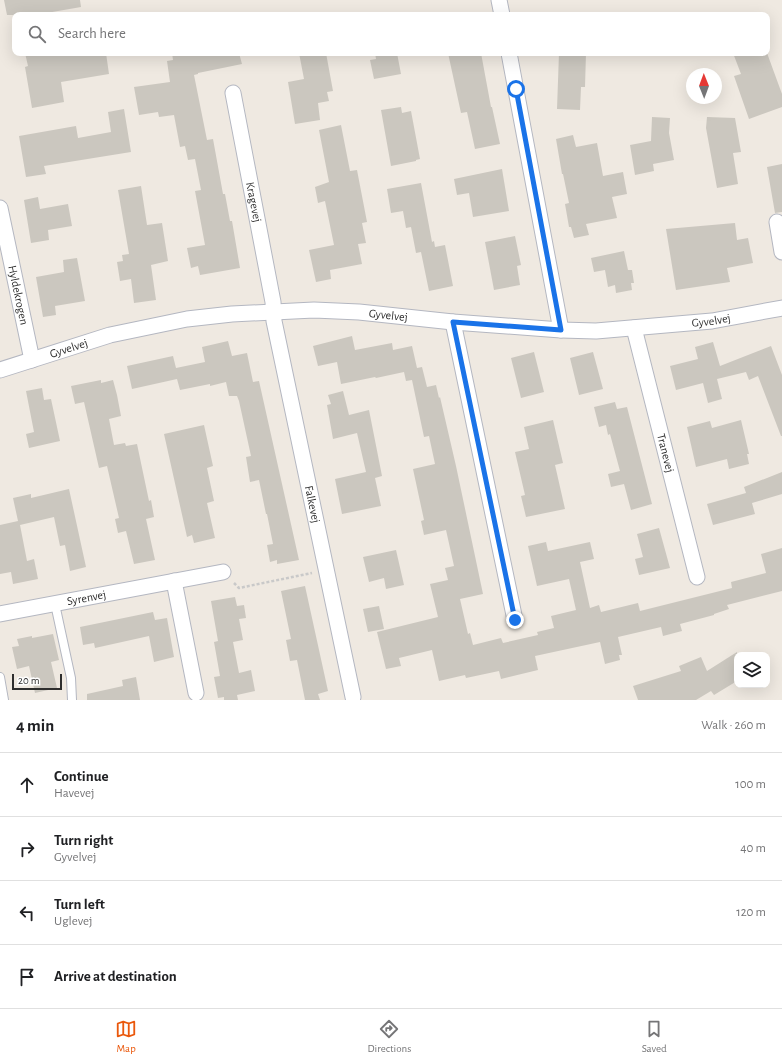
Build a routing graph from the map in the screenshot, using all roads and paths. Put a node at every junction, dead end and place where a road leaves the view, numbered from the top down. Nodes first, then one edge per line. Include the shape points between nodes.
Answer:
1 (499, 0) edge
2 (501, 12) edge
3 (510, 56) edge
4 (233, 93) dead end
5 (0, 208) edge
6 (777, 222) dead end
7 (782, 252) edge
8 (782, 308) edge
9 (273, 312) junction
10 (453, 322) junction
11 (634, 328) junction
12 (561, 330) junction
13 (32, 360) junction
14 (0, 370) edge
15 (223, 572) dead end
16 (312, 573) dead end
17 (697, 578) dead end
18 (174, 581) junction
19 (239, 588) dead end
20 (55, 604) junction
21 (0, 614) edge
22 (515, 620) dead end
23 (0, 677) edge
24 (196, 694) dead end
25 (353, 696) dead end
26 (4, 700) edge
27 (72, 700) edge

1 - 2 street
3 - 12 street
4 - 9 street, Kragevej
5 - 13 street, Hyldekrogen
6 - 7 street
8 - 11 street, Gyvelvej via 712,321
9 - 10 street, Gyvelvej via 359,312
9 - 13 street, Gyvelvej via 158,324 110,335
9 - 25 street, Falkevej
10 - 12 street, Gyvelvej
10 - 22 street
11 - 12 street, Gyvelvej
11 - 17 street, Tranevej
13 - 14 street, Gyvelvej
15 - 18 street, Syrenvej
16 - 19 path
18 - 20 street, Syrenvej
18 - 24 street
20 - 21 street, Syrenvej
20 - 27 lane via 71,678
23 - 26 lane

